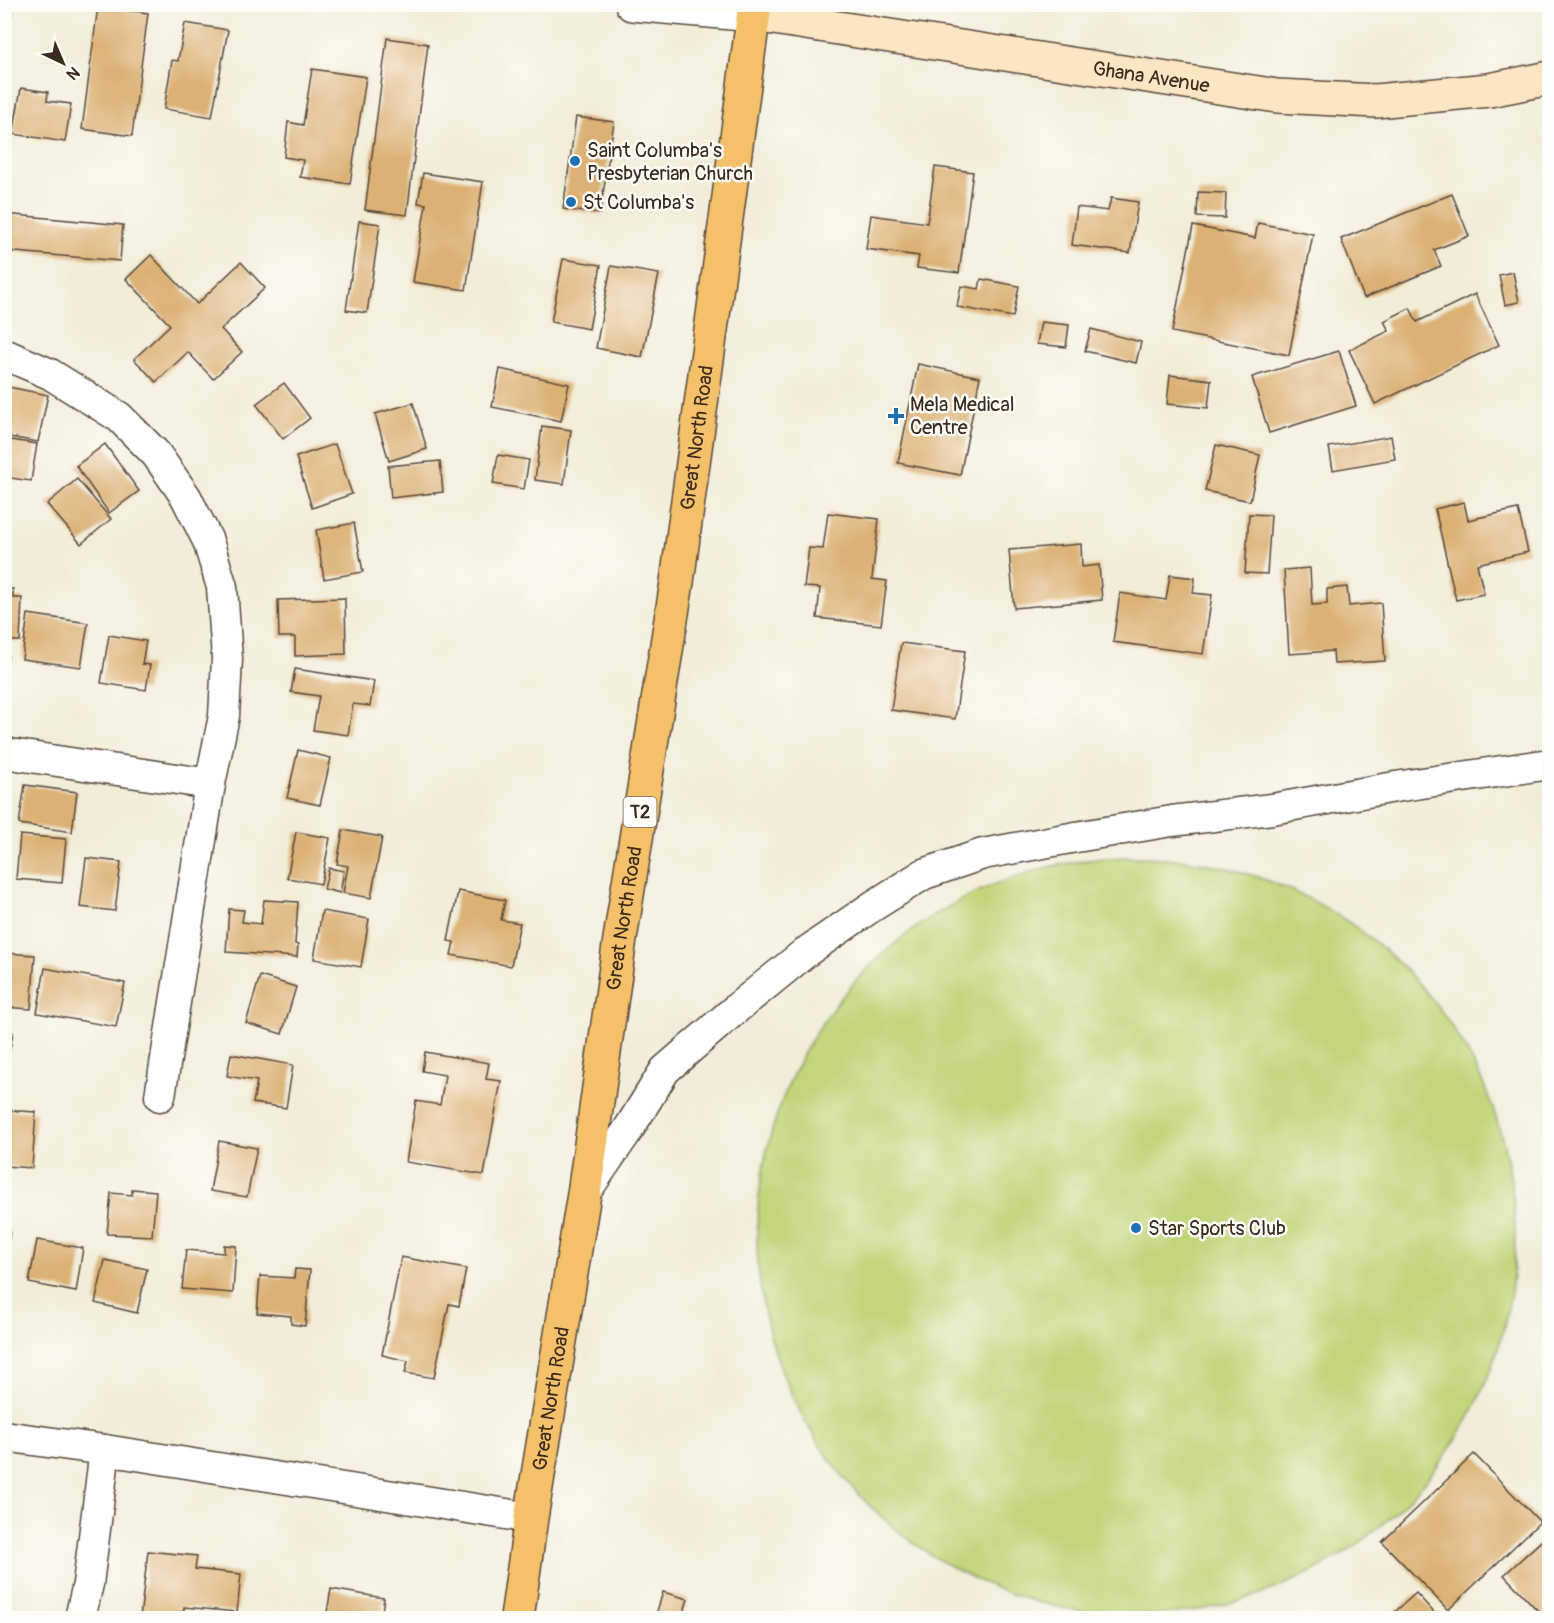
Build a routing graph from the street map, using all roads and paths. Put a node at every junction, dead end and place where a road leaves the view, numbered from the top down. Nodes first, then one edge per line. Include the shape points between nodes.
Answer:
1 (632, 4) edge
2 (754, 10) edge
3 (1550, 78) edge
4 (4, 354) edge
5 (4, 753) edge
6 (1550, 764) edge
7 (210, 784) junction
8 (160, 1096) dead end
9 (584, 1194) junction
10 (4, 1436) edge
11 (105, 1450) junction
12 (531, 1518) junction
13 (80, 1618) edge
14 (517, 1618) edge

1 - 2 street
2 - 3 main road, Ghana Avenue via 1277,96 1376,101 1489,90
2 - 9 highway, Great North Road / T2 via 677,582
4 - 7 street via 50,374 119,417 156,454 186,497 208,540 222,587 227,659 224,716
5 - 7 street
6 - 9 street via 1076,837 983,854 924,874 806,952 665,1070
7 - 8 street
9 - 12 highway, Great North Road / T2
10 - 11 street
11 - 12 street
11 - 13 street
12 - 14 highway, Great North Road / T2

